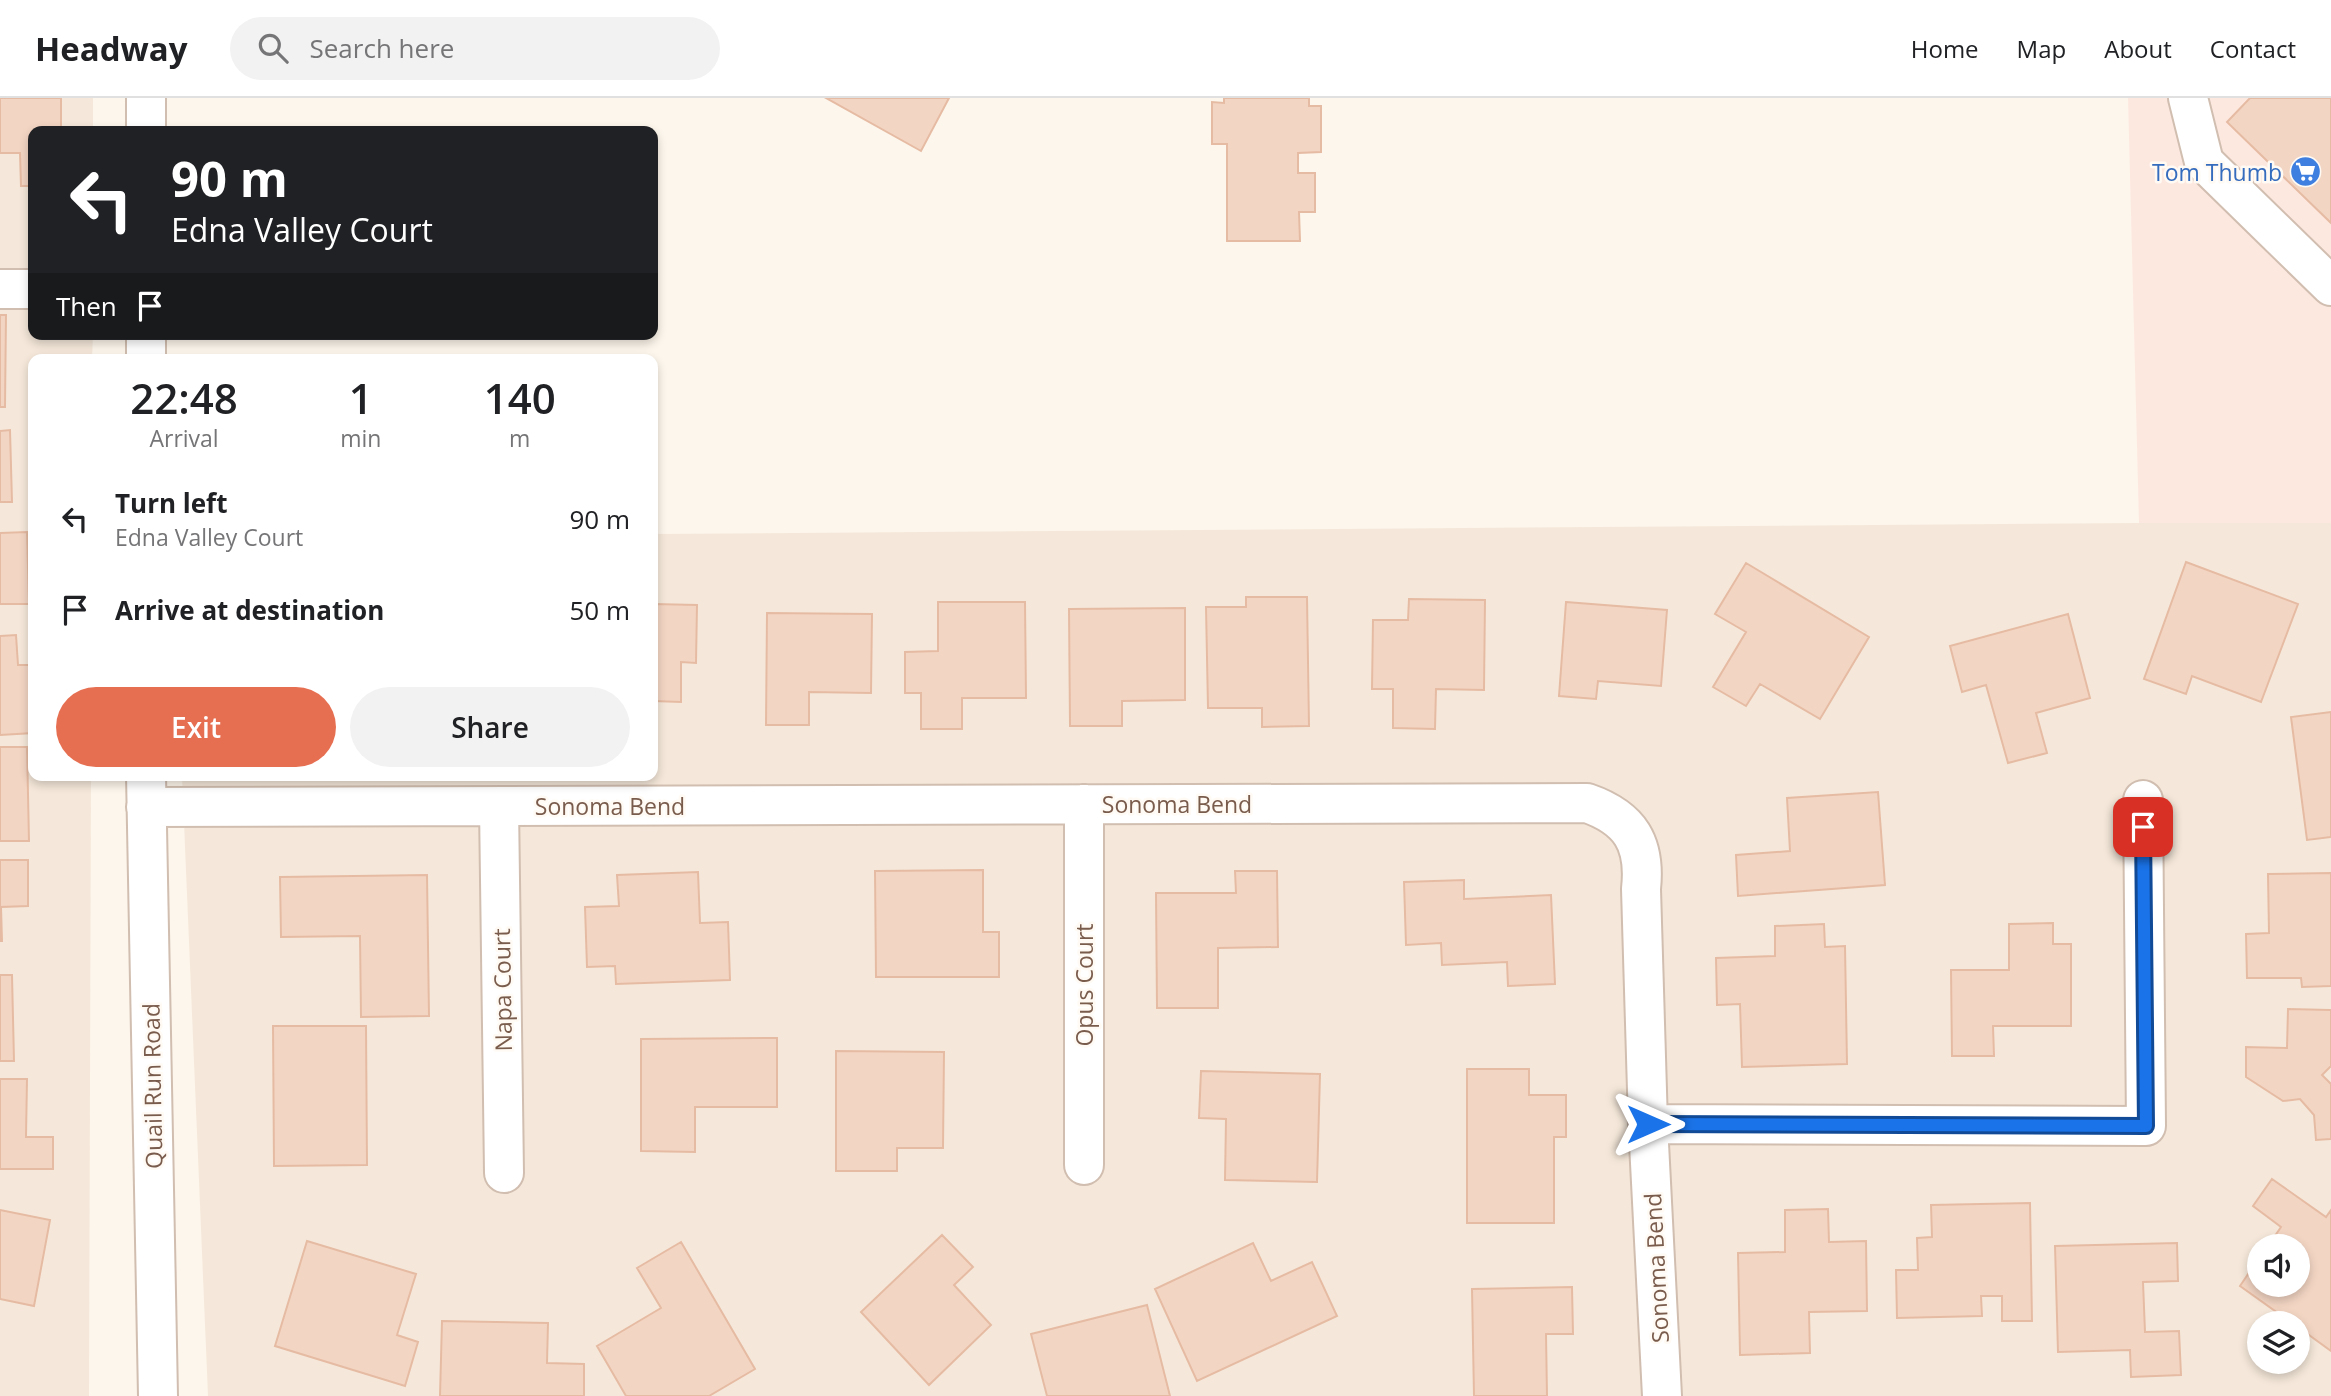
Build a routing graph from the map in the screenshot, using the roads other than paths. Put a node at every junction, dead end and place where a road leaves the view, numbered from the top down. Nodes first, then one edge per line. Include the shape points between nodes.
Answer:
1 (146, 98) edge
2 (2189, 98) edge
3 (146, 126) edge
4 (2331, 286) edge
5 (0, 289) edge
6 (28, 289) edge
7 (146, 791) edge
8 (2143, 800) dead end
9 (1084, 804) junction
10 (499, 806) junction
11 (1648, 1124) junction
12 (1084, 1165) dead end
13 (504, 1173) dead end
14 (159, 1396) edge
15 (1662, 1396) edge

1 - 3 street
2 - 4 street via 2204,162
5 - 6 street
7 - 10 street, Sonoma Bend
7 - 14 street, Quail Run Road
8 - 11 street via 2146,1126
9 - 10 street, Sonoma Bend
9 - 11 street, Sonoma Bend via 1587,803 1605,810 1634,836 1641,853
9 - 12 street, Opus Court
10 - 13 street, Napa Court
11 - 15 street, Sonoma Bend

